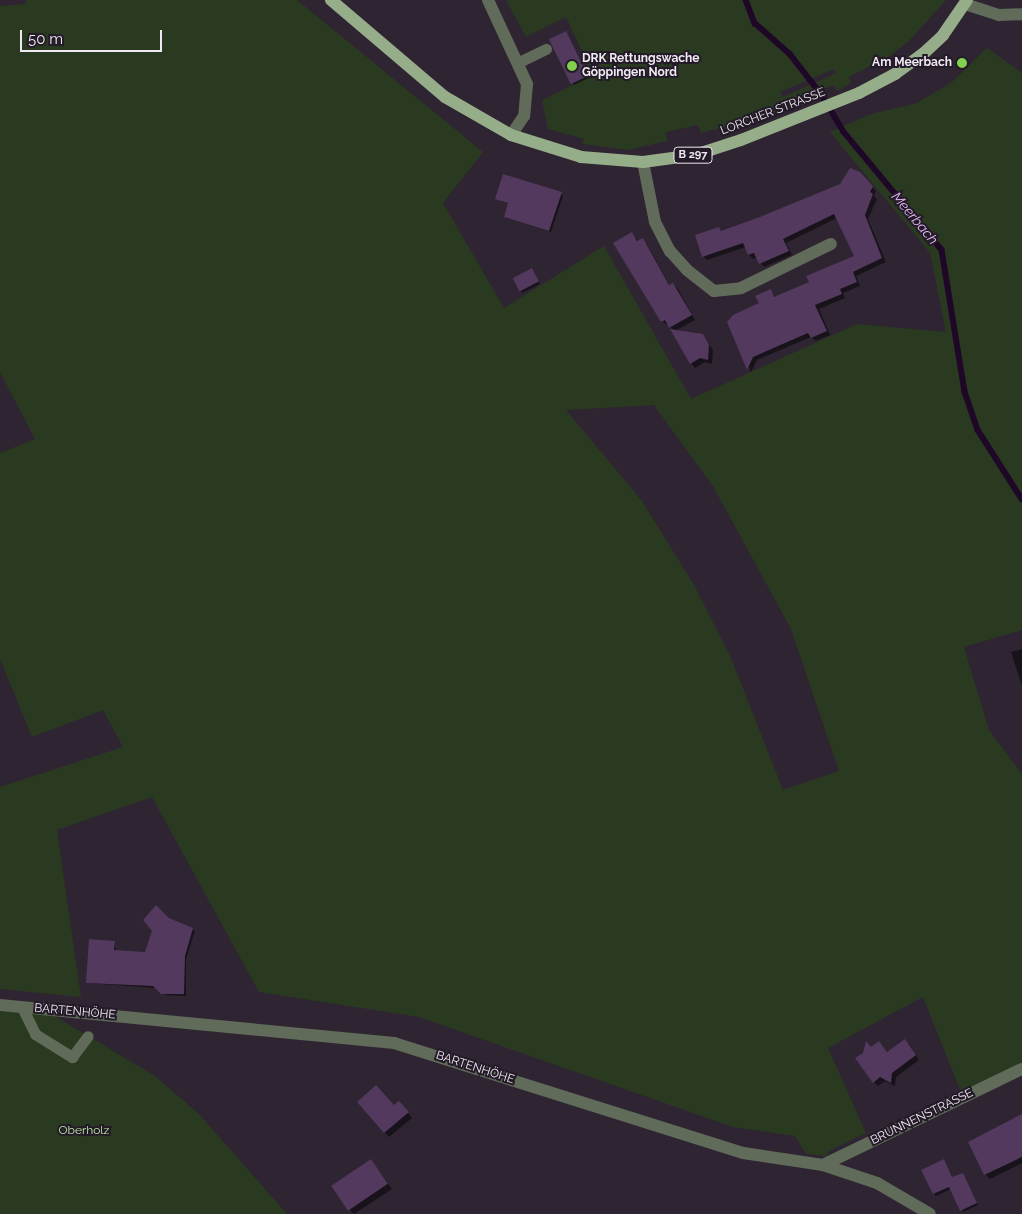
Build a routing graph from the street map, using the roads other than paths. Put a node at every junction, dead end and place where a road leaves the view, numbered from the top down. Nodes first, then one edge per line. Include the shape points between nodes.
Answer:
1 (331, 0) edge
2 (488, 0) edge
3 (966, 2) edge
4 (1022, 14) edge
5 (546, 49) dead end
6 (519, 62) junction
7 (511, 135) junction
8 (643, 162) junction
9 (831, 244) dead end
10 (0, 1005) edge
11 (22, 1007) junction
12 (88, 1036) dead end
13 (1022, 1069) edge
14 (823, 1165) junction
15 (930, 1214) edge

1 - 7 main road, LORCHER STRASSE / B 297 via 445,97
2 - 6 street
3 - 4 street via 999,15
3 - 8 main road, LORCHER STRASSE / B 297 via 943,35 924,52 896,74 859,93 800,118 695,155
5 - 6 lane
6 - 7 street via 527,84 528,99 524,116
7 - 8 main road, LORCHER STRASSE / B 297 via 581,157
8 - 9 street via 655,222 670,251 687,270 714,291 741,288
10 - 11 street, BARTENHÖHE
11 - 12 lane via 35,1034 72,1057
11 - 14 street, BARTENHÖHE via 276,1029 394,1043 743,1153
13 - 14 street, BRUNNENSTRASSE
14 - 15 street, BARTENHÖHE via 878,1182

